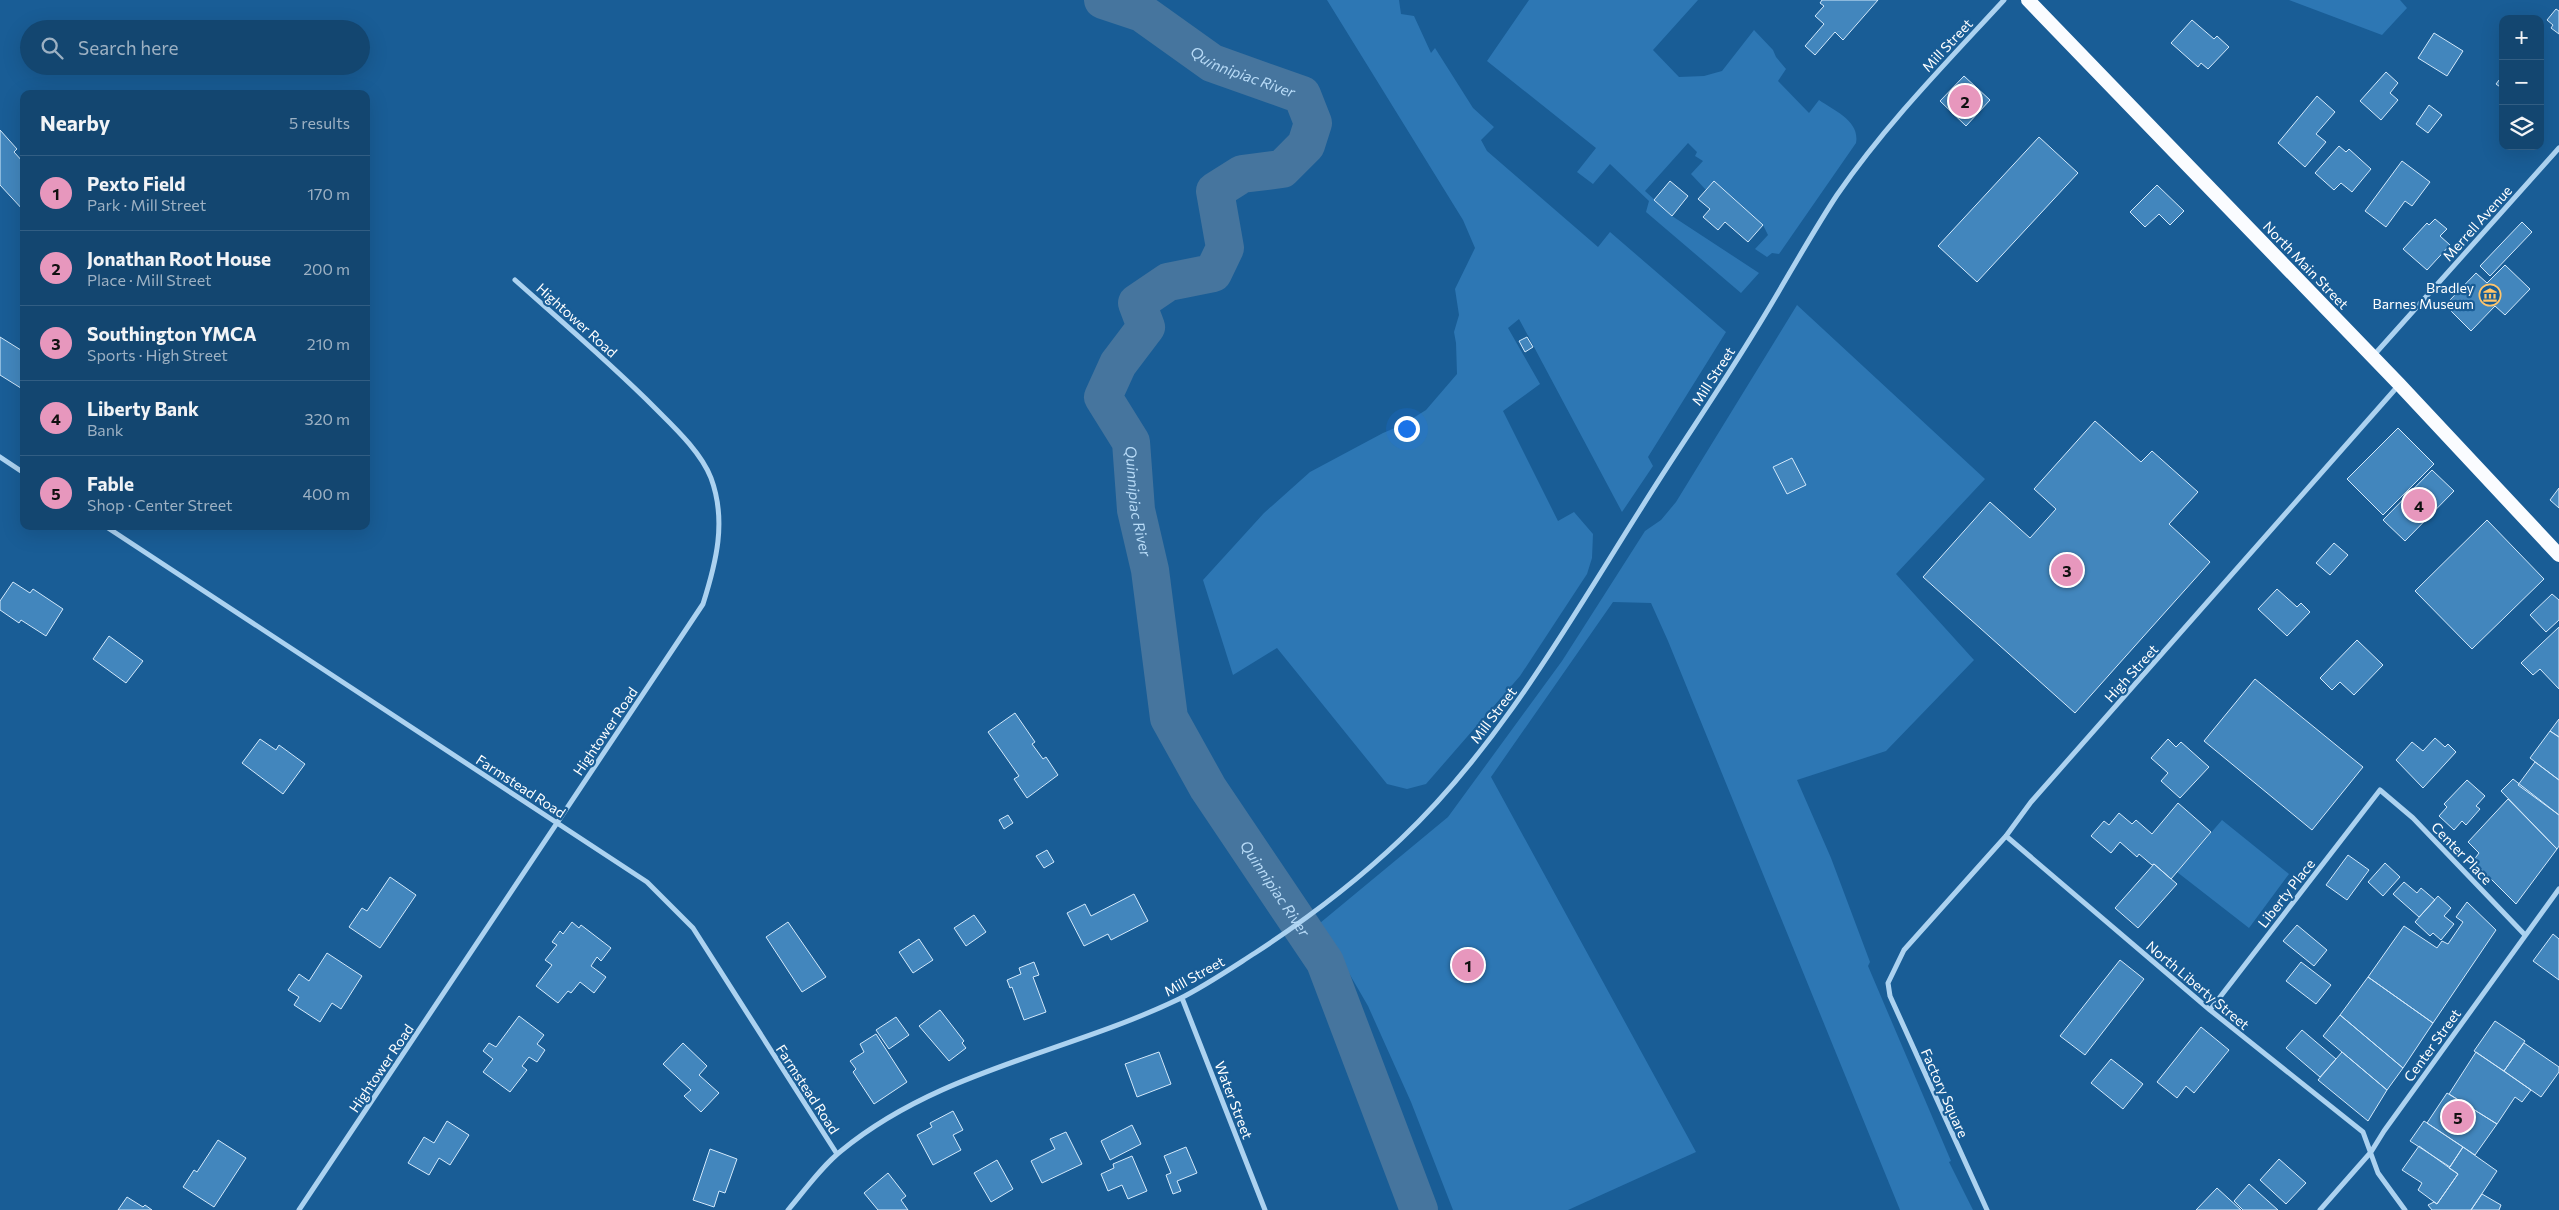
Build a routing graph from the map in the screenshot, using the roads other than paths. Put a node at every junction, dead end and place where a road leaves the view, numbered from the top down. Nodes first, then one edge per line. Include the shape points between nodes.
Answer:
1 (2004, 0) edge
2 (2028, 0) edge
3 (2559, 148) edge
4 (515, 280) dead end
5 (2372, 357) junction
6 (2399, 384) junction
7 (0, 457) edge
8 (20, 470) edge
9 (111, 530) edge
10 (2559, 555) edge
11 (2380, 790) joint
12 (557, 823) junction
13 (2006, 836) junction
14 (2559, 889) edge
15 (2525, 936) junction
16 (1888, 983) joint
17 (1182, 998) junction
18 (2210, 1010) junction
19 (2371, 1152) junction
20 (837, 1154) junction
21 (299, 1210) edge
22 (788, 1210) edge
23 (1265, 1210) edge
24 (1987, 1210) edge
25 (2320, 1210) edge
26 (2406, 1210) edge

1 - 17 street, Mill Street via 1902,110 1838,195 1527,689 1468,765 1410,831 1311,916
2 - 5 highway, North Main Street
3 - 5 street, Merrell Avenue
4 - 12 street, Hightower Road via 626,378 685,438 711,478 720,518 717,558 703,604
5 - 6 highway, North Main Street
6 - 10 highway, North Main Street
6 - 13 street, High Street via 2031,802
7 - 8 street
9 - 12 street, Farmstead Road
11 - 15 street, Center Place via 2413,818
11 - 18 street, Liberty Place
12 - 20 street, Farmstead Road via 647,882 693,928
12 - 21 street, Hightower Road
13 - 16 street, High Street via 1904,950
13 - 18 street, North Liberty Street
14 - 15 street, Center Street
15 - 19 street, Center Street
16 - 24 street, Factory Square via 1898,1015
17 - 20 street, Mill Street via 1110,1029 961,1080 913,1102
17 - 23 street, Water Street
18 - 19 street, North Liberty Street via 2363,1132
19 - 25 street, Center Street
19 - 26 street, North Liberty Street via 2378,1173
20 - 22 street, Mill Street

